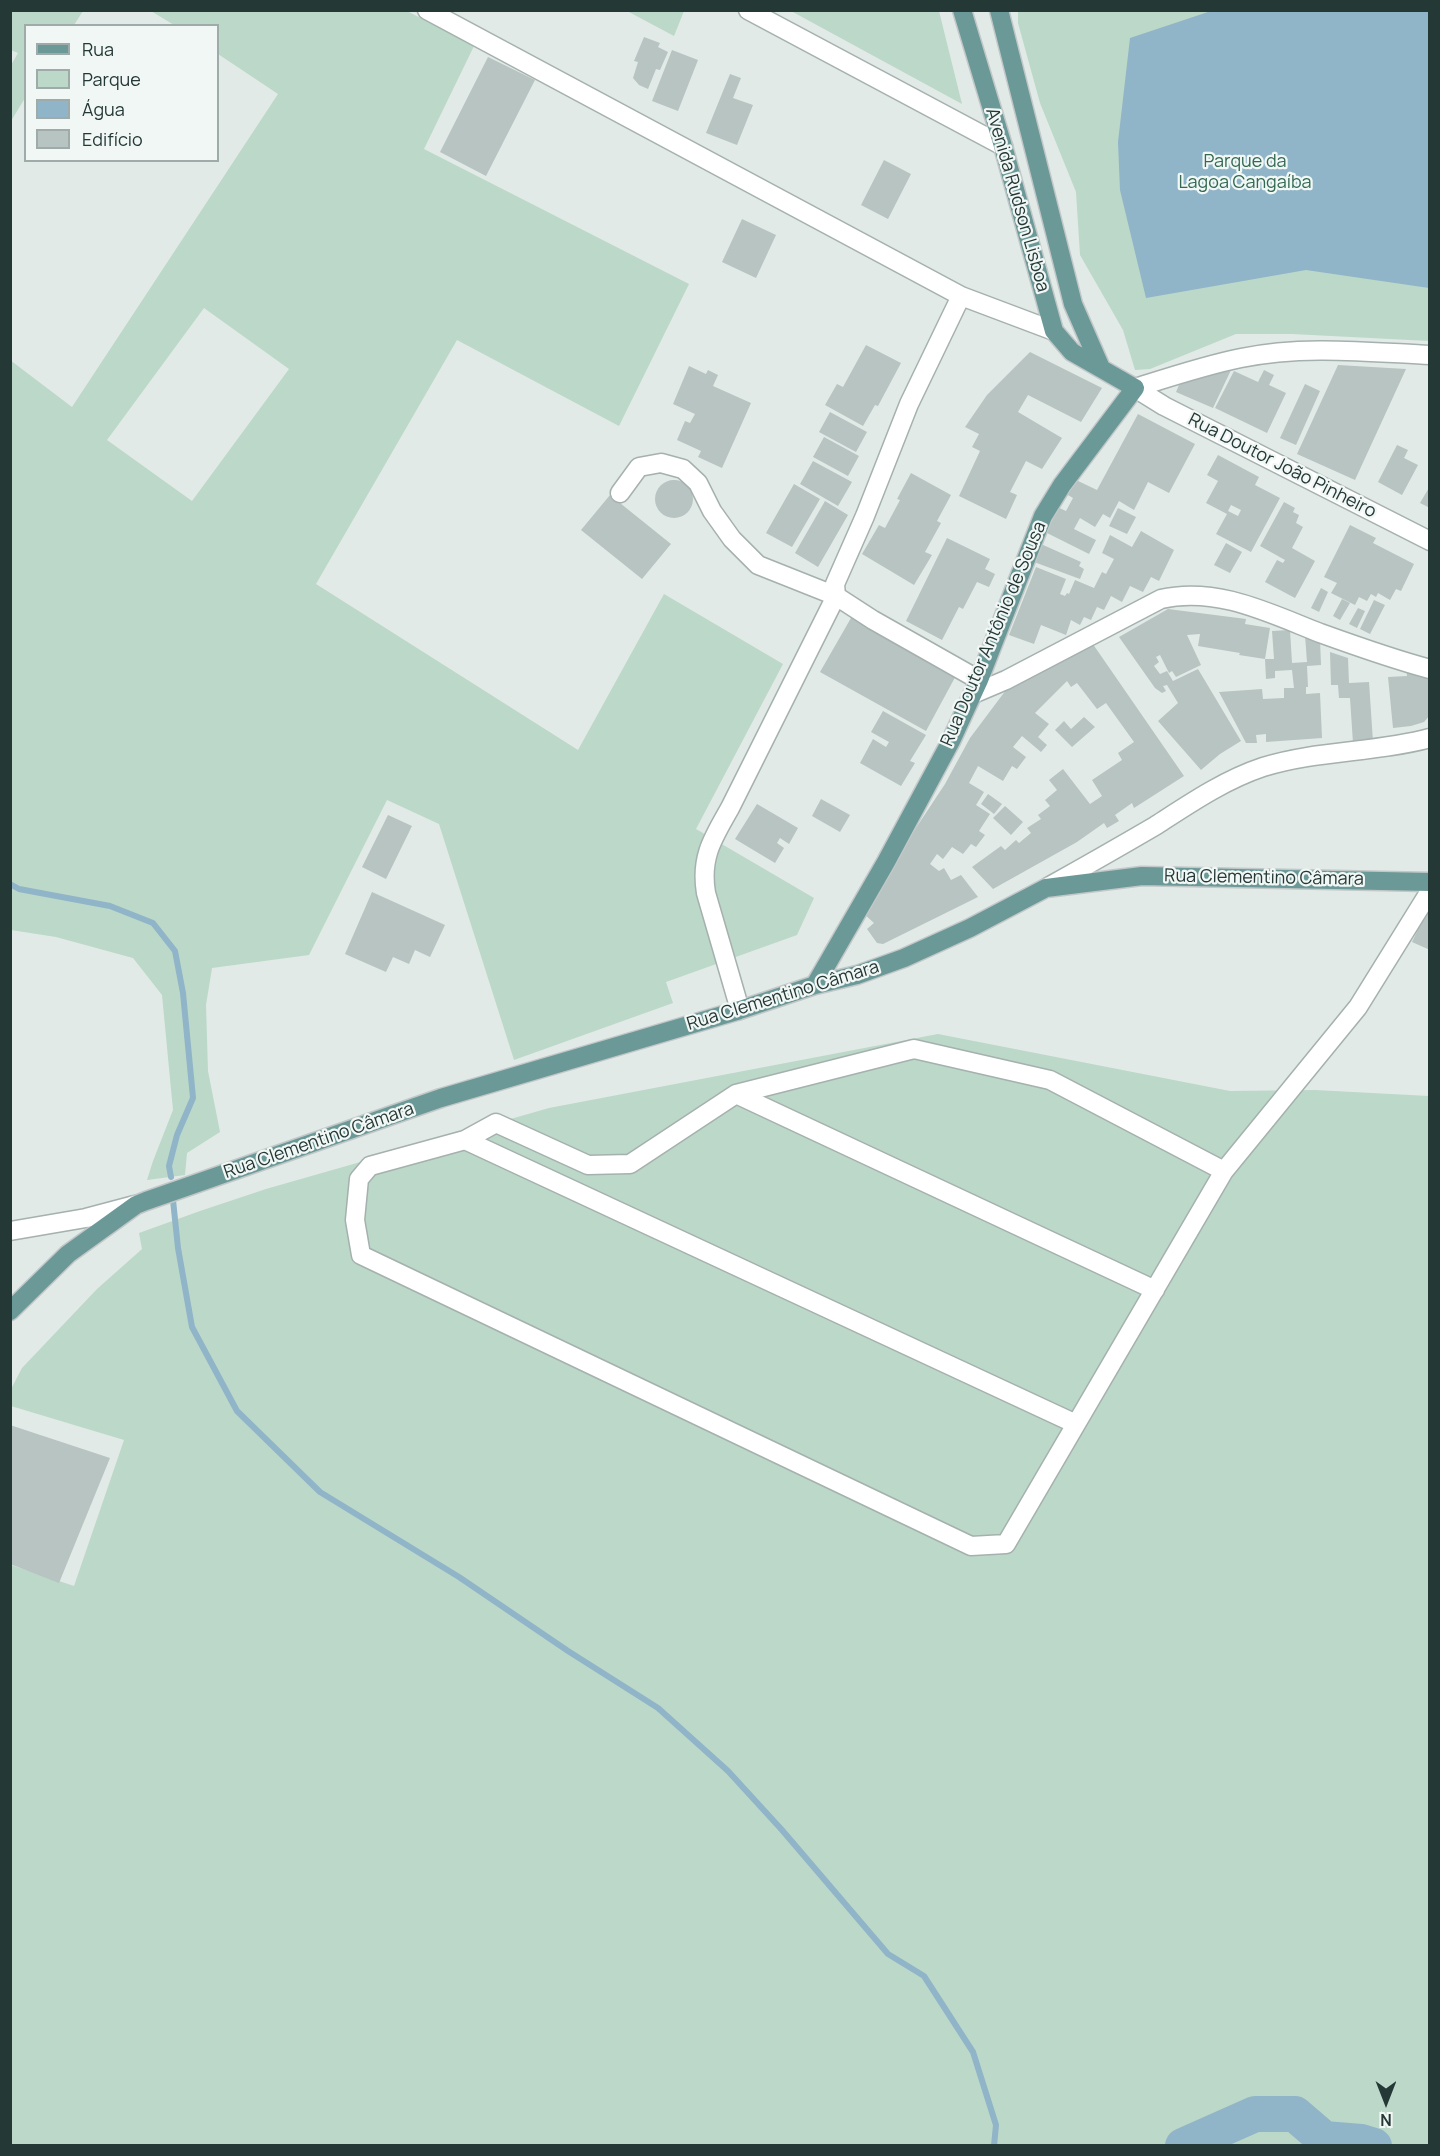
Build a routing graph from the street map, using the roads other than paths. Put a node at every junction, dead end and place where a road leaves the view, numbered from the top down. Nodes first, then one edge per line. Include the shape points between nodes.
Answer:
1 (428, 10) edge
2 (748, 10) edge
3 (962, 10) edge
4 (999, 10) edge
5 (1002, 146) junction
6 (961, 296) junction
7 (1054, 331) junction
8 (1430, 356) edge
9 (1101, 368) junction
10 (1135, 388) junction
11 (620, 493) dead end
12 (1430, 541) edge
13 (836, 596) junction
14 (1430, 669) edge
15 (976, 687) junction
16 (1430, 738) edge
17 (1430, 882) edge
18 (1046, 888) junction
19 (1430, 891) edge
20 (815, 985) junction
21 (740, 1010) junction
22 (736, 1094) junction
23 (465, 1140) junction
24 (1224, 1172) junction
25 (141, 1203) junction
26 (10, 1232) edge
27 (1155, 1290) junction
28 (10, 1311) edge
29 (1076, 1424) junction

1 - 6 street
2 - 5 street
3 - 5 main road, Avenida Rudson Lisboa
4 - 9 main road, Avenida Rudson Lisboa via 1074,304
5 - 7 main road, Avenida Rudson Lisboa
6 - 7 street
6 - 13 street via 909,404 835,584
7 - 9 main road, Avenida Rudson Lisboa via 1072,352
8 - 10 street via 1339,351 1243,357
9 - 10 main road, Avenida Rudson Lisboa
10 - 12 street, Rua Doutor João Pinheiro
10 - 15 main road, Rua Doutor Antônio de Sousa via 1043,516
11 - 13 street via 639,466 661,463 683,469 698,483 732,539 758,565
13 - 15 street
13 - 21 street via 705,857 706,893
14 - 15 street via 1237,602 1178,596 1161,599 1006,680
15 - 20 main road, Rua Doutor Antônio de Sousa via 886,862
16 - 18 street via 1261,768 1211,791
17 - 18 main road, Rua Clementino Câmara via 1142,876
18 - 20 main road, Rua Clementino Câmara via 904,958
19 - 24 street via 1358,1007
20 - 21 main road, Rua Clementino Câmara
21 - 25 main road, Rua Clementino Câmara via 441,1098
22 - 23 street via 630,1164 588,1165 496,1123
22 - 24 street via 914,1049 1050,1080
22 - 27 street
23 - 29 street
23 - 29 street via 370,1166 359,1179 356,1220 361,1255 971,1546 1006,1544
24 - 27 street
25 - 26 street
25 - 28 main road, Rua Clementino Câmara via 68,1254
27 - 29 street

